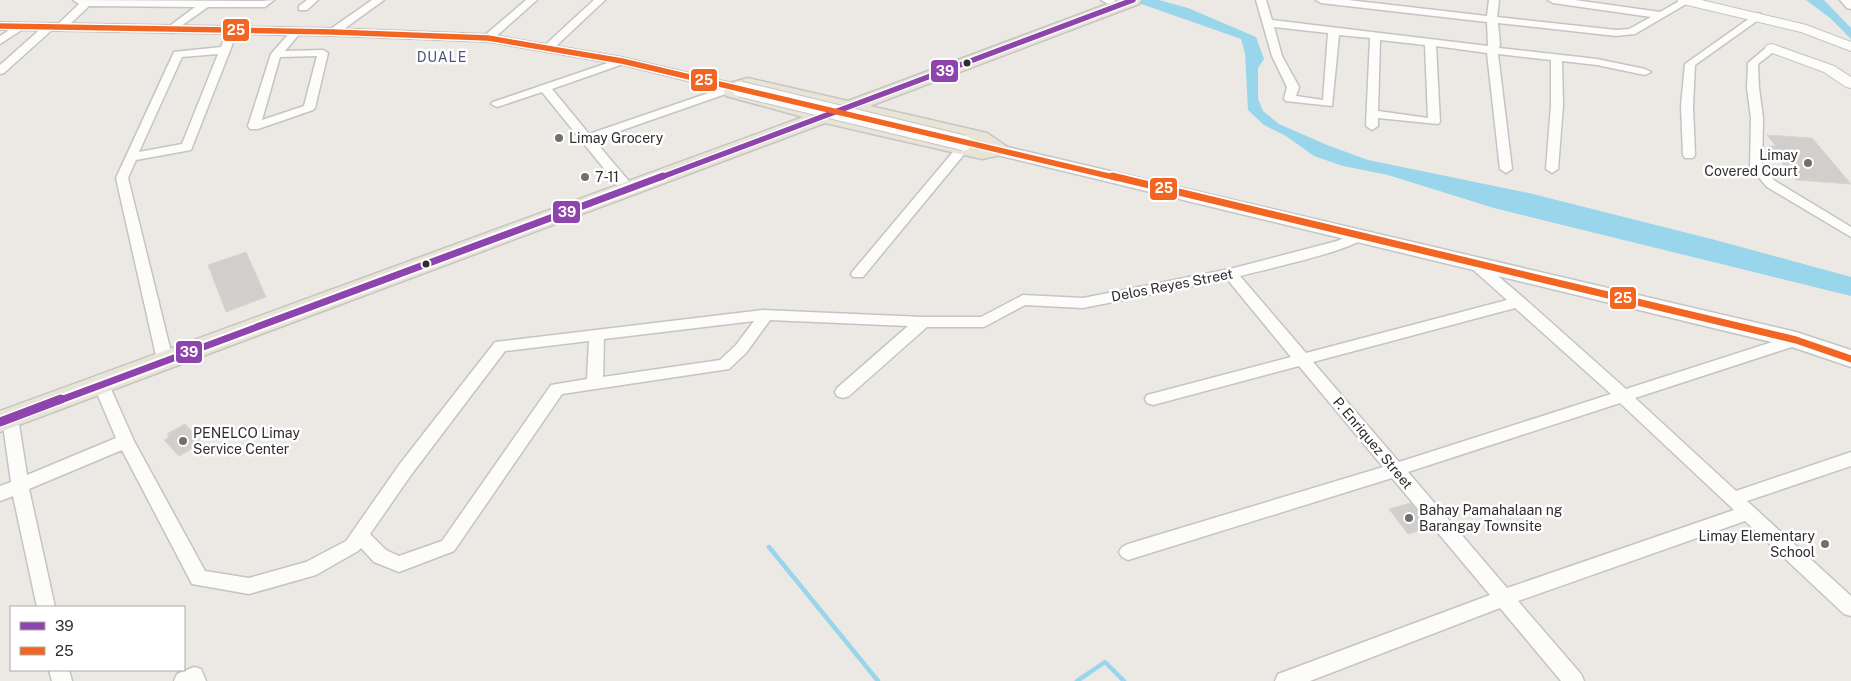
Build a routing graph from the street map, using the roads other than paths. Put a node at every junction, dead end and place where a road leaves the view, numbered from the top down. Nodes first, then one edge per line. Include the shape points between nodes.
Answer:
1 (269, 0) edge
2 (313, 0) edge
3 (379, 0) edge
4 (532, 0) edge
5 (600, 0) edge
6 (1261, 0) edge
7 (1321, 0) edge
8 (1494, 0) edge
9 (1553, 0) edge
10 (1687, 0) edge
11 (1845, 0) edge
12 (84, 1) edge
13 (209, 2) edge
14 (1122, 2) edge
15 (1851, 6) edge
16 (303, 8) dead end
17 (1662, 15) junction
18 (1757, 16) junction
19 (1492, 18) junction
20 (1268, 23) junction
21 (0, 26) edge
22 (19, 27) junction
23 (55, 27) junction
24 (1806, 29) junction
25 (171, 30) junction
26 (233, 30) junction
27 (1334, 30) junction
28 (296, 32) junction
29 (332, 32) junction
30 (1375, 37) junction
31 (488, 38) junction
32 (0, 41) edge
33 (1430, 43) junction
34 (549, 46) junction
35 (1772, 48) junction
36 (1851, 48) edge
37 (226, 50) junction
38 (1492, 50) junction
39 (276, 54) junction
40 (1556, 57) junction
41 (622, 61) junction
42 (0, 70) edge
43 (1646, 72) dead end
44 (1851, 84) edge
45 (544, 87) junction
46 (737, 89) junction
47 (497, 104) dead end
48 (847, 107) junction
49 (824, 116) junction
50 (586, 139) junction
51 (963, 146) junction
52 (999, 150) junction
53 (1689, 155) dead end
54 (131, 157) junction
55 (1552, 168) dead end
56 (1506, 169) dead end
57 (628, 189) junction
58 (1851, 233) edge
59 (1361, 235) junction
60 (1474, 262) junction
61 (858, 274) dead end
62 (1230, 274) junction
63 (1520, 302) junction
64 (766, 315) junction
65 (923, 322) junction
66 (597, 335) junction
67 (1796, 340) junction
68 (1301, 359) junction
69 (1851, 359) edge
70 (165, 360) junction
71 (595, 383) junction
72 (101, 384) junction
73 (843, 392) dead end
74 (1623, 396) junction
75 (1153, 399) dead end
76 (5, 420) edge
77 (126, 441) junction
78 (1851, 459) edge
79 (1395, 470) junction
80 (20, 486) junction
81 (0, 494) edge
82 (1732, 499) junction
83 (1747, 513) junction
84 (359, 536) junction
85 (1128, 552) dead end
86 (1504, 598) junction
87 (46, 606) edge
88 (1851, 608) edge
89 (184, 681) edge
90 (196, 681) edge
91 (1285, 681) edge
92 (1574, 681) edge

1 - 13 street via 265,4
2 - 16 street
3 - 29 street
4 - 31 street
5 - 34 street
6 - 20 street
7 - 19 street
8 - 19 street
9 - 17 street
10 - 17 street
10 - 18 street
11 - 15 street
12 - 13 street
12 - 23 street
13 - 25 street
14 - 48 main road
17 - 19 street via 1631,32
18 - 24 street
18 - 53 street via 1690,64 1687,106
19 - 38 street via 1495,44
20 - 27 street
20 - 27 street via 1277,56 1293,87 1290,99 1328,104
21 - 22 street
22 - 23 street
22 - 32 street
23 - 25 street
23 - 42 street
24 - 35 street
24 - 36 street
25 - 26 street
26 - 28 street
26 - 37 street
27 - 30 street
28 - 29 street
28 - 39 street
29 - 31 street
30 - 33 street
30 - 33 street via 1372,120 1434,122
31 - 34 street
33 - 38 street
34 - 41 street
35 - 44 street via 1829,69
35 - 58 street via 1753,63 1756,167 1771,184
37 - 54 street via 178,54
37 - 54 street via 187,147
38 - 40 street
38 - 56 street
39 - 39 street via 273,63 254,126 309,108 322,53
40 - 43 street
40 - 55 street via 1557,105
41 - 45 street
41 - 46 street
45 - 47 street
45 - 50 street
46 - 48 main road via 750,84
46 - 49 main road via 733,92
46 - 50 street
46 - 51 street, bridge
48 - 49 main road
48 - 52 main road via 980,137
49 - 51 main road
49 - 57 main road
50 - 57 street
51 - 52 main road via 982,153
51 - 61 street
52 - 59 main road
54 - 70 street via 122,178
57 - 70 main road
59 - 60 main road
59 - 62 street, Delos Reyes Street via 1342,244
60 - 63 street
60 - 67 main road
62 - 65 street, Delos Reyes Street via 1083,303 1023,300 984,322
62 - 68 street, P. Enriquez Street
63 - 68 street
63 - 74 street
64 - 65 street
64 - 66 street
64 - 71 street via 742,349 724,365
65 - 73 street
66 - 71 street
66 - 84 street via 500,346 404,470
67 - 69 main road
67 - 74 street
68 - 75 street
68 - 79 street, P. Enriquez Street
70 - 72 main road
71 - 84 street via 557,389 448,546 399,564 380,556
72 - 76 main road
72 - 77 street
74 - 79 street
74 - 82 street
76 - 80 street
77 - 80 street
77 - 84 street via 199,578 249,586 257,584 310,570 352,546
78 - 82 street
79 - 85 street
79 - 86 street, P. Enriquez Street
80 - 81 street
80 - 87 street
82 - 83 street
83 - 86 street
83 - 88 street
86 - 91 street
86 - 92 street, P. Enriquez Street
89 - 90 street via 194,676

